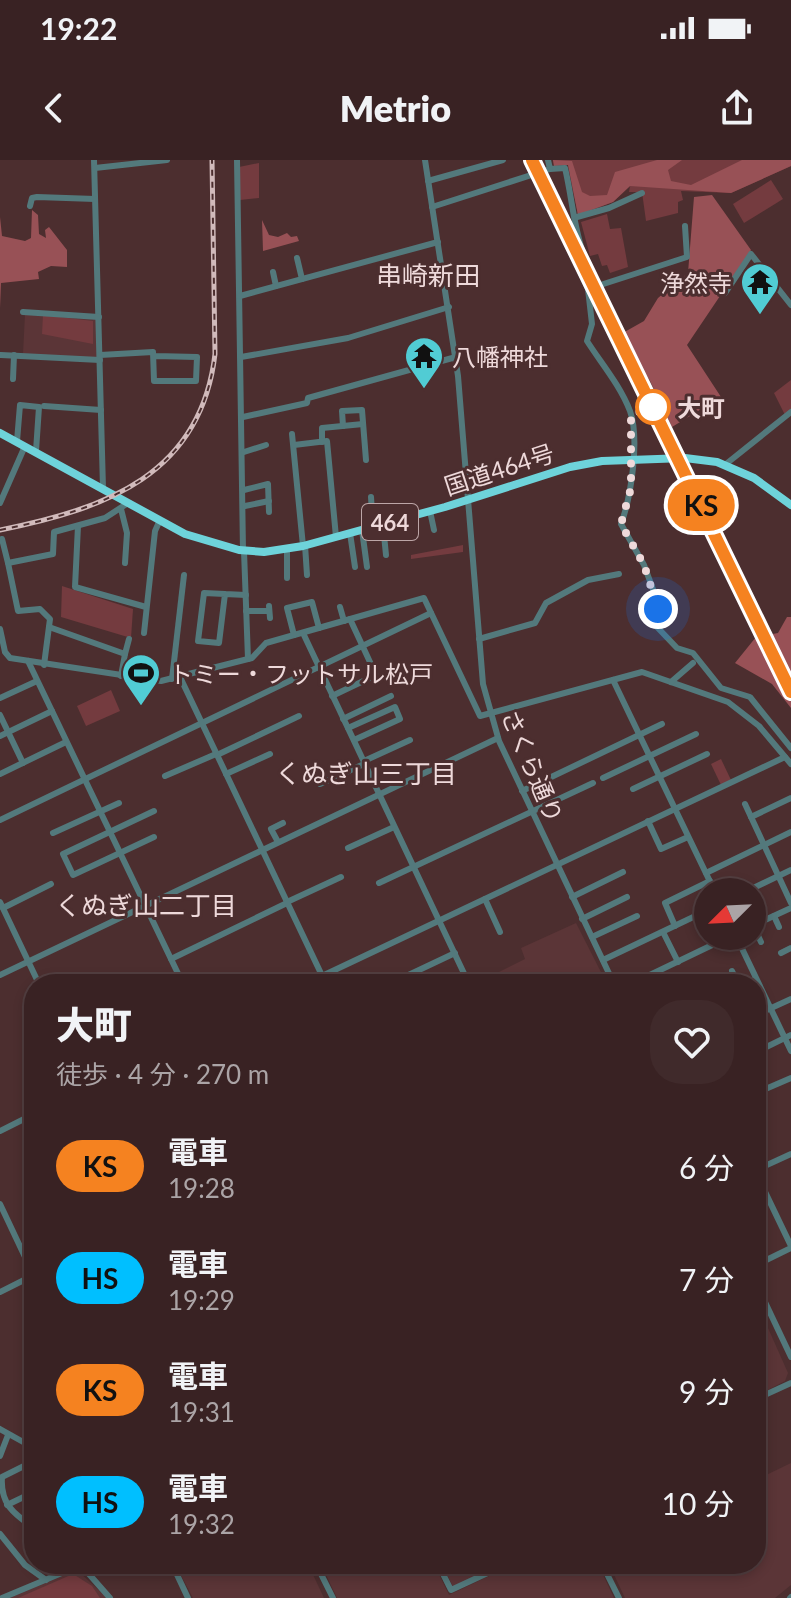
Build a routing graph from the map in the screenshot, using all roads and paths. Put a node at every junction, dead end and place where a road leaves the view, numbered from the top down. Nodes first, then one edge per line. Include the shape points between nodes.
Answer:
1 (167, 160) edge
2 (237, 160) edge
3 (425, 160) edge
4 (503, 160) edge
5 (548, 160) edge
6 (94, 164) edge
7 (550, 169) junction
8 (428, 181) junction
9 (642, 193) dead end
10 (95, 199) junction
11 (30, 206) dead end
12 (432, 207) junction
13 (577, 217) junction
14 (685, 226) dead end
15 (438, 242) junction
16 (297, 258) dead end
17 (273, 272) dead end
18 (302, 279) junction
19 (276, 286) junction
20 (588, 289) junction
21 (725, 293) dead end
22 (240, 296) junction
23 (791, 305) edge
24 (449, 307) junction
25 (23, 312) dead end
26 (99, 317) junction
27 (1, 355) edge
28 (14, 355) junction
29 (155, 356) junction
30 (241, 357) junction
31 (456, 357) junction
32 (100, 358) junction
33 (13, 379) dead end
34 (44, 406) dead end
35 (101, 410) junction
36 (791, 412) edge
37 (243, 417) junction
38 (363, 424) junction
39 (343, 426) junction
40 (0, 433) edge
41 (292, 434) dead end
42 (322, 442) junction
43 (21, 444) junction
44 (294, 445) junction
45 (262, 448) dead end
46 (36, 451) junction
47 (244, 452) junction
48 (366, 460) dead end
49 (632, 460) junction
50 (726, 464) junction
51 (103, 488) junction
52 (244, 490) junction
53 (371, 497) dead end
54 (469, 500) junction
55 (269, 501) junction
56 (0, 503) edge
57 (791, 505) edge
58 (125, 506) junction
59 (245, 506) junction
60 (430, 511) junction
61 (269, 512) dead end
62 (160, 520) junction
63 (78, 526) junction
64 (378, 526) junction
65 (362, 530) junction
66 (434, 530) dead end
67 (350, 533) junction
68 (336, 537) junction
69 (2, 539) dead end
70 (304, 545) junction
71 (287, 549) junction
72 (244, 551) junction
73 (388, 551) dead end
74 (8, 563) junction
75 (125, 563) dead end
76 (355, 567) dead end
77 (367, 567) dead end
78 (619, 574) dead end
79 (184, 575) dead end
80 (307, 575) dead end
81 (287, 578) dead end
82 (225, 594) junction
83 (246, 595) junction
84 (146, 607) junction
85 (340, 607) dead end
86 (246, 611) junction
87 (269, 612) dead end
88 (431, 613) junction
89 (347, 620) junction
90 (49, 627) junction
91 (319, 628) junction
92 (0, 629) edge
93 (144, 633) dead end
94 (303, 633) junction
95 (294, 635) junction
96 (129, 639) dead end
97 (479, 639) junction
98 (363, 646) junction
99 (125, 654) junction
100 (248, 659) junction
101 (28, 661) junction
102 (693, 663) dead end
103 (44, 665) junction
104 (319, 667) junction
105 (121, 676) junction
106 (176, 678) junction
107 (613, 680) junction
108 (37, 681) junction
109 (715, 681) junction
110 (671, 682) junction
111 (706, 694) junction
112 (332, 696) junction
113 (391, 696) dead end
114 (0, 698) edge
115 (52, 711) junction
116 (489, 713) junction
117 (0, 715) edge
118 (299, 716) dead end
119 (343, 719) junction
120 (201, 723) junction
121 (662, 724) dead end
122 (348, 728) junction
123 (8, 732) junction
124 (696, 734) dead end
125 (639, 735) junction
126 (0, 736) edge
127 (498, 738) junction
128 (354, 740) junction
129 (410, 740) dead end
130 (66, 742) junction
131 (791, 748) edge
132 (216, 754) junction
133 (270, 754) dead end
134 (707, 754) dead end
135 (649, 756) junction
136 (785, 757) junction
137 (364, 762) junction
138 (23, 763) junction
139 (791, 764) edge
140 (0, 774) edge
141 (226, 774) junction
142 (165, 776) dead end
143 (659, 776) junction
144 (603, 778) dead end
145 (84, 779) junction
146 (593, 783) dead end
147 (320, 784) dead end
148 (633, 789) dead end
149 (522, 791) junction
150 (378, 794) junction
151 (791, 798) edge
152 (119, 803) dead end
153 (745, 804) dead end
154 (674, 808) junction
155 (100, 811) junction
156 (154, 811) dead end
157 (532, 812) junction
158 (751, 817) junction
159 (0, 820) edge
160 (648, 821) junction
161 (283, 823) dead end
162 (394, 827) junction
163 (109, 832) junction
164 (791, 832) edge
165 (53, 833) dead end
166 (154, 837) dead end
167 (688, 837) junction
168 (278, 842) junction
169 (764, 845) junction
170 (348, 848) dead end
171 (262, 850) junction
172 (119, 853) junction
173 (557, 865) junction
174 (414, 867) junction
175 (791, 870) edge
176 (623, 872) dead end
177 (706, 873) junction
178 (778, 876) junction
179 (341, 877) dead end
180 (708, 878) edge
181 (766, 882) edge
182 (379, 883) dead end
183 (51, 884) dead end
184 (694, 889) edge
185 (572, 897) junction
186 (627, 897) dead end
187 (485, 899) junction
188 (287, 903) junction
189 (2, 905) edge
190 (145, 906) junction
191 (791, 907) edge
192 (637, 916) dead end
193 (774, 916) junction
194 (694, 917) edge
195 (582, 919) junction
196 (766, 920) edge
197 (439, 921) junction
198 (675, 926) junction
199 (779, 927) dead end
200 (500, 932) dead end
201 (663, 932) junction
202 (592, 937) junction
203 (791, 948) edge
204 (704, 950) edge
205 (741, 950) edge
206 (455, 953) junction
207 (781, 953) dead end
208 (171, 959) junction
209 (603, 960) junction
210 (28, 961) junction
211 (678, 962) junction
212 (732, 971) dead end
213 (34, 974) edge
214 (178, 974) edge
215 (321, 974) edge
216 (333, 974) edge
217 (411, 974) edge
218 (464, 974) edge
219 (609, 974) edge
220 (653, 974) edge
221 (733, 974) edge
222 (753, 974) edge
223 (0, 975) edge
224 (766, 998) edge
225 (791, 999) edge
226 (771, 1008) junction
227 (766, 1010) edge
228 (788, 1037) edge
229 (766, 1047) edge
230 (791, 1051) edge
231 (791, 1078) edge
232 (766, 1089) edge
233 (24, 1119) edge
234 (0, 1131) edge
235 (791, 1154) edge
236 (766, 1166) edge
237 (766, 1193) edge
238 (0, 1204) edge
239 (791, 1247) edge
240 (24, 1256) edge
241 (766, 1260) edge
242 (24, 1280) edge
243 (0, 1292) edge
244 (766, 1304) edge
245 (791, 1357) edge
246 (791, 1383) edge
247 (766, 1394) edge
248 (0, 1429) edge
249 (8, 1435) junction
250 (24, 1443) edge
251 (0, 1456) edge
252 (24, 1466) edge
253 (0, 1468) edge
254 (7, 1474) junction
255 (24, 1497) edge
256 (7, 1505) junction
257 (24, 1521) edge
258 (0, 1534) edge
259 (24, 1564) edge
260 (38, 1574) edge
261 (59, 1574) edge
262 (90, 1574) edge
263 (177, 1574) edge
264 (321, 1574) edge
265 (443, 1574) edge
266 (485, 1574) edge
267 (607, 1574) edge
268 (46, 1580) junction
269 (0, 1589) edge
270 (4, 1597) edge
271 (110, 1598) edge
272 (188, 1598) edge
273 (333, 1598) edge
274 (619, 1598) edge

1 - 6 street
2 - 22 street
3 - 8 street, さくら通り
4 - 8 street
5 - 7 street
6 - 10 street
7 - 12 street
7 - 13 street via 565,168
8 - 12 street, さくら通り
9 - 13 street
10 - 11 street via 37,197
10 - 26 street
12 - 15 street, さくら通り
13 - 20 street via 585,258 580,271
14 - 20 street via 687,257
15 - 18 street
15 - 24 street, さくら通り
16 - 18 street
17 - 19 street
18 - 19 street
19 - 22 street
20 - 49 street via 592,324 586,337 629,410
21 - 23 street via 751,254
22 - 30 street
24 - 30 street via 348,338
24 - 31 street, さくら通り
25 - 26 street
26 - 32 street
27 - 28 street
28 - 32 street
28 - 33 street
29 - 29 street via 154,381 196,381 197,357
29 - 32 street via 153,352
30 - 37 street
31 - 37 street
31 - 54 street, さくら通り
32 - 35 street
34 - 35 street
35 - 51 street
36 - 50 street
37 - 47 street
38 - 39 street
38 - 39 street via 362,410 342,411
38 - 48 street
39 - 42 street via 322,428
40 - 43 highway, 国道464号 / 464
41 - 44 street
42 - 44 street
42 - 68 street via 327,441
43 - 46 highway, 国道464号 / 464
43 - 46 street via 20,405 39,407
43 - 56 street
44 - 70 street
45 - 47 street
46 - 51 highway, 国道464号 / 464
47 - 52 street
49 - 50 highway, 国道464号 / 464 via 693,458
49 - 54 highway, 国道464号 / 464 via 570,467
49 - 109 street via 621,524 657,600 657,627 677,648 693,653
50 - 57 highway, 国道464号 / 464
51 - 58 highway, 国道464号 / 464
52 - 55 street via 268,484
52 - 59 street
53 - 64 street
54 - 60 highway, 国道464号 / 464
54 - 97 street, さくら通り
55 - 59 street
55 - 61 street
58 - 62 highway, 国道464号 / 464
58 - 63 street
58 - 75 street
59 - 72 street
60 - 64 highway, 国道464号 / 464
60 - 66 street
62 - 72 highway, 国道464号 / 464 via 196,540
62 - 84 street
63 - 74 street via 54,532 53,554
63 - 84 street via 75,587
64 - 65 highway, 国道464号 / 464
64 - 73 street
65 - 67 highway, 国道464号 / 464
65 - 77 street
67 - 68 highway, 国道464号 / 464
67 - 76 street
68 - 70 highway, 国道464号 / 464
69 - 74 street
70 - 71 highway, 国道464号 / 464
70 - 80 street
71 - 72 highway, 国道464号 / 464
71 - 81 street
72 - 83 street
74 - 90 street via 18,611 40,609 50,619
78 - 97 street via 588,580 546,603 535,623
79 - 106 street
82 - 82 street via 204,593 198,641 219,643
82 - 83 street
83 - 86 street
84 - 93 street
85 - 89 street
86 - 87 street
86 - 100 street
88 - 89 street via 424,598
88 - 98 street
88 - 116 street via 480,716
89 - 91 street
89 - 98 street
90 - 99 street
90 - 103 street
91 - 94 street
91 - 95 street via 312,602 287,608
92 - 101 street via 7,655
94 - 95 street
94 - 104 street
95 - 100 street via 266,643
96 - 99 street
97 - 116 street, さくら通り
98 - 104 street
98 - 112 street via 376,675
99 - 105 street
100 - 106 street
101 - 103 street
101 - 108 street
102 - 110 street
103 - 105 street
104 - 112 street
104 - 120 street
105 - 106 street
106 - 120 street
107 - 110 street via 642,672
107 - 116 street
107 - 125 street
108 - 114 street
108 - 115 street
109 - 111 street
109 - 131 street via 750,697
110 - 111 street
111 - 136 street via 747,715
112 - 119 street
113 - 119 street
115 - 123 street
115 - 130 street
116 - 127 street, さくら通り
117 - 123 street
118 - 132 street
119 - 122 street
120 - 132 street
120 - 145 street
121 - 125 street
122 - 128 street
122 - 128 street via 395,707 400,719
123 - 126 street
123 - 138 street
124 - 135 street
125 - 135 street
125 - 149 street
127 - 149 street, さくら通り
127 - 150 street
128 - 137 street
129 - 137 street
130 - 138 street
130 - 145 street
132 - 141 street
132 - 142 street
133 - 141 street
134 - 143 street
135 - 143 street
135 - 144 street
136 - 139 street
136 - 154 street
137 - 147 street
137 - 150 street
138 - 140 street
141 - 171 street
143 - 148 street
143 - 154 street
145 - 155 street
145 - 159 street
146 - 157 street
149 - 157 street, さくら通り
150 - 162 street
150 - 168 street
151 - 158 street
152 - 155 street
153 - 158 street
154 - 160 street
154 - 167 street
155 - 163 street
155 - 165 street
156 - 163 street
157 - 173 street, さくら通り
157 - 174 street
158 - 169 street
160 - 167 street via 661,849
160 - 173 street
161 - 168 street via 271,829
162 - 170 street
162 - 174 street
163 - 172 street
163 - 172 street via 63,854 73,875
164 - 169 street
166 - 172 street
167 - 177 street
168 - 171 street
169 - 177 street
169 - 178 street
171 - 188 street
171 - 190 street
172 - 190 street
173 - 185 street, さくら通り
173 - 187 street
174 - 182 street
174 - 197 street
175 - 178 street
176 - 185 street
177 - 180 street
178 - 181 street
178 - 191 street
179 - 188 street
183 - 189 street
184 - 198 street via 665,903
185 - 195 street, さくら通り
186 - 195 street
187 - 197 street
187 - 200 street
188 - 208 street
188 - 215 street
189 - 210 street
190 - 208 street
190 - 210 street
191 - 193 street
192 - 202 street
193 - 196 street
193 - 199 street
194 - 198 street
195 - 202 street, さくら通り
197 - 206 street
197 - 216 street
198 - 201 street
201 - 209 street
201 - 211 street
202 - 209 street, さくら通り
203 - 207 street
204 - 211 street
205 - 222 street
206 - 217 street
206 - 218 street
208 - 214 street
209 - 219 street, さくら通り
210 - 213 street
210 - 223 street
211 - 220 street
212 - 221 street
224 - 226 street
225 - 226 street
226 - 227 street
226 - 228 street
228 - 229 street
228 - 230 street
231 - 232 street
233 - 234 street
235 - 236 street
237 - 239 street
238 - 240 street
239 - 241 street
242 - 243 street
244 - 245 street
246 - 247 street
248 - 249 street
249 - 250 street
249 - 251 street
252 - 254 street
253 - 254 street
254 - 256 street via 1,1488
255 - 256 street
256 - 257 street
258 - 259 street
260 - 268 street
261 - 268 street
262 - 271 street
263 - 272 street
264 - 273 street
265 - 266 street via 451,1590
267 - 274 street
268 - 270 street
269 - 270 street

